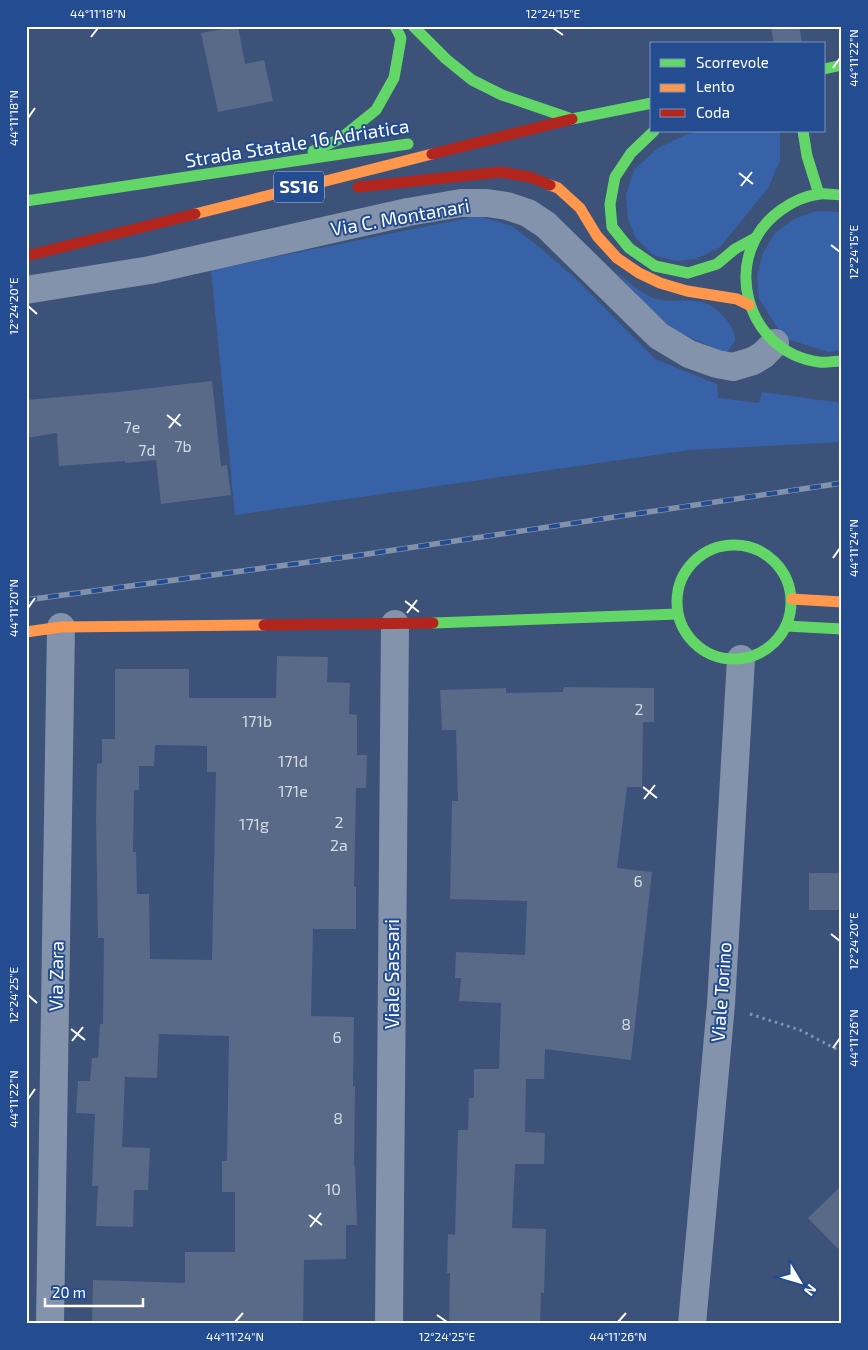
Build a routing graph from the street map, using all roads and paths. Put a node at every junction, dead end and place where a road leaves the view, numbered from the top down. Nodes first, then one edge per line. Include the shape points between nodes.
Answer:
1 (396, 26) edge
2 (413, 26) edge
3 (842, 65) edge
4 (826, 68) edge
5 (650, 103) edge
6 (572, 119) junction
7 (653, 132) edge
8 (803, 132) edge
9 (448, 138) dead end
10 (419, 142) dead end
11 (285, 163) junction
12 (819, 194) junction
13 (842, 195) edge
14 (255, 198) junction
15 (26, 201) edge
16 (755, 238) junction
17 (26, 256) edge
18 (26, 290) edge
19 (749, 305) junction
20 (775, 343) junction
21 (842, 361) edge
22 (792, 599) junction
23 (842, 602) edge
24 (678, 614) junction
25 (395, 624) junction
26 (786, 626) junction
27 (61, 628) junction
28 (842, 629) edge
29 (26, 632) edge
30 (741, 659) junction
31 (721, 1004) junction
32 (842, 1052) edge
33 (50, 1324) edge
34 (390, 1324) edge
35 (692, 1324) edge

1 - 11 main road via 401,38 394,78 376,110 340,139
2 - 6 main road via 472,80 502,95
3 - 4 main road
5 - 6 main road, Strada Statale 16 Adriatica / SS16
6 - 9 main road, Strada Statale 16 Adriatica / SS16
6 - 14 main road, Strada Statale 16 Adriatica / SS16
7 - 16 main road via 631,153 615,177 610,204 612,227 629,248 655,266 688,273 717,264
8 - 12 main road
10 - 11 main road, Strada Statale 16 Adriatica / SS16
11 - 15 main road, Strada Statale 16 Adriatica / SS16
12 - 13 main road
12 - 16 main road via 782,208 766,221
14 - 17 main road, Strada Statale 16 Adriatica / SS16
14 - 19 main road via 500,172 530,177 558,188 580,208 597,236 617,258 639,273 687,291 724,296
16 - 19 main road via 747,260 744,283
18 - 20 street, Via C. Montanari via 150,270 408,212 461,203 487,203 507,206 546,225 659,336 689,354 733,367 753,362
19 - 20 main road via 759,326
20 - 21 main road via 797,356 821,362
22 - 23 main road
22 - 24 main road via 788,582 768,556 736,545 719,547 703,554 682,580
22 - 26 main road
24 - 25 main road
24 - 30 main road via 694,643 724,659
25 - 27 main road
25 - 34 street, Viale Sassari
26 - 28 main road
26 - 30 main road via 775,642 760,654
27 - 29 main road
27 - 33 street, Via Zara
30 - 31 street, Viale Torino
31 - 32 path via 800,1030
31 - 35 street, Viale Torino

